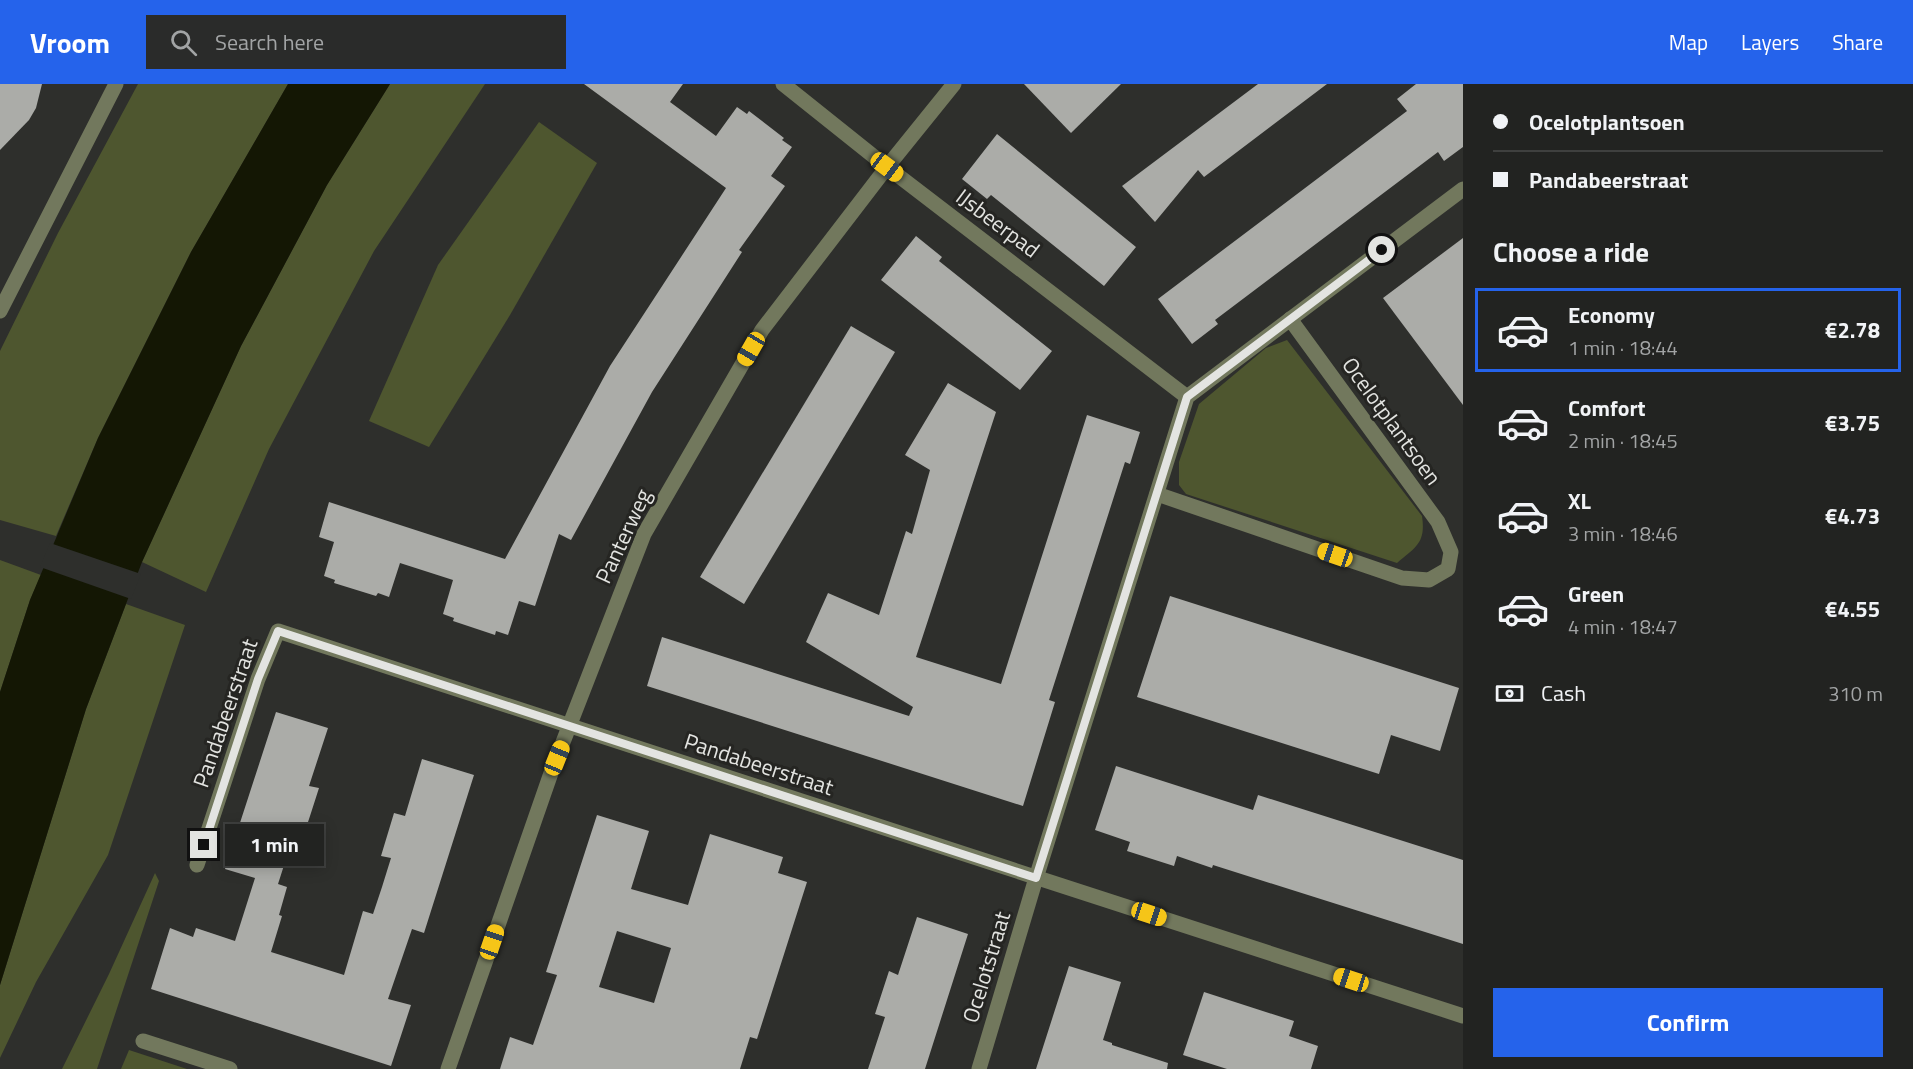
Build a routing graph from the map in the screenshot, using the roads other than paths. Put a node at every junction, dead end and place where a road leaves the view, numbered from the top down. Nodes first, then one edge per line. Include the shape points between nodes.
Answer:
1 (116, 84) edge
2 (783, 84) edge
3 (954, 84) edge
4 (887, 167) junction
5 (1463, 189) edge
6 (0, 311) edge
7 (1290, 319) junction
8 (1187, 397) junction
9 (1157, 494) junction
10 (569, 727) junction
11 (197, 865) dead end
12 (1036, 878) junction
13 (1463, 1016) edge
14 (143, 1041) dead end
15 (230, 1069) edge
16 (448, 1069) edge
17 (979, 1069) edge

1 - 6 street
2 - 4 street, IJsbeerpad
3 - 4 street, Panterweg
4 - 8 street, IJsbeerpad
4 - 10 street, Panterweg via 762,330 644,534
5 - 7 street
7 - 8 street
7 - 9 street, Ocelotplantsoen via 1438,522 1451,552 1448,569 1429,580 1402,578
8 - 9 street
9 - 12 street
10 - 11 street, Pandabeerstraat via 278,631 258,679
10 - 12 street, Pandabeerstraat
10 - 16 street, Panterweg
12 - 13 street, Pandabeerstraat
12 - 17 street, Ocelotstraat
14 - 15 street

